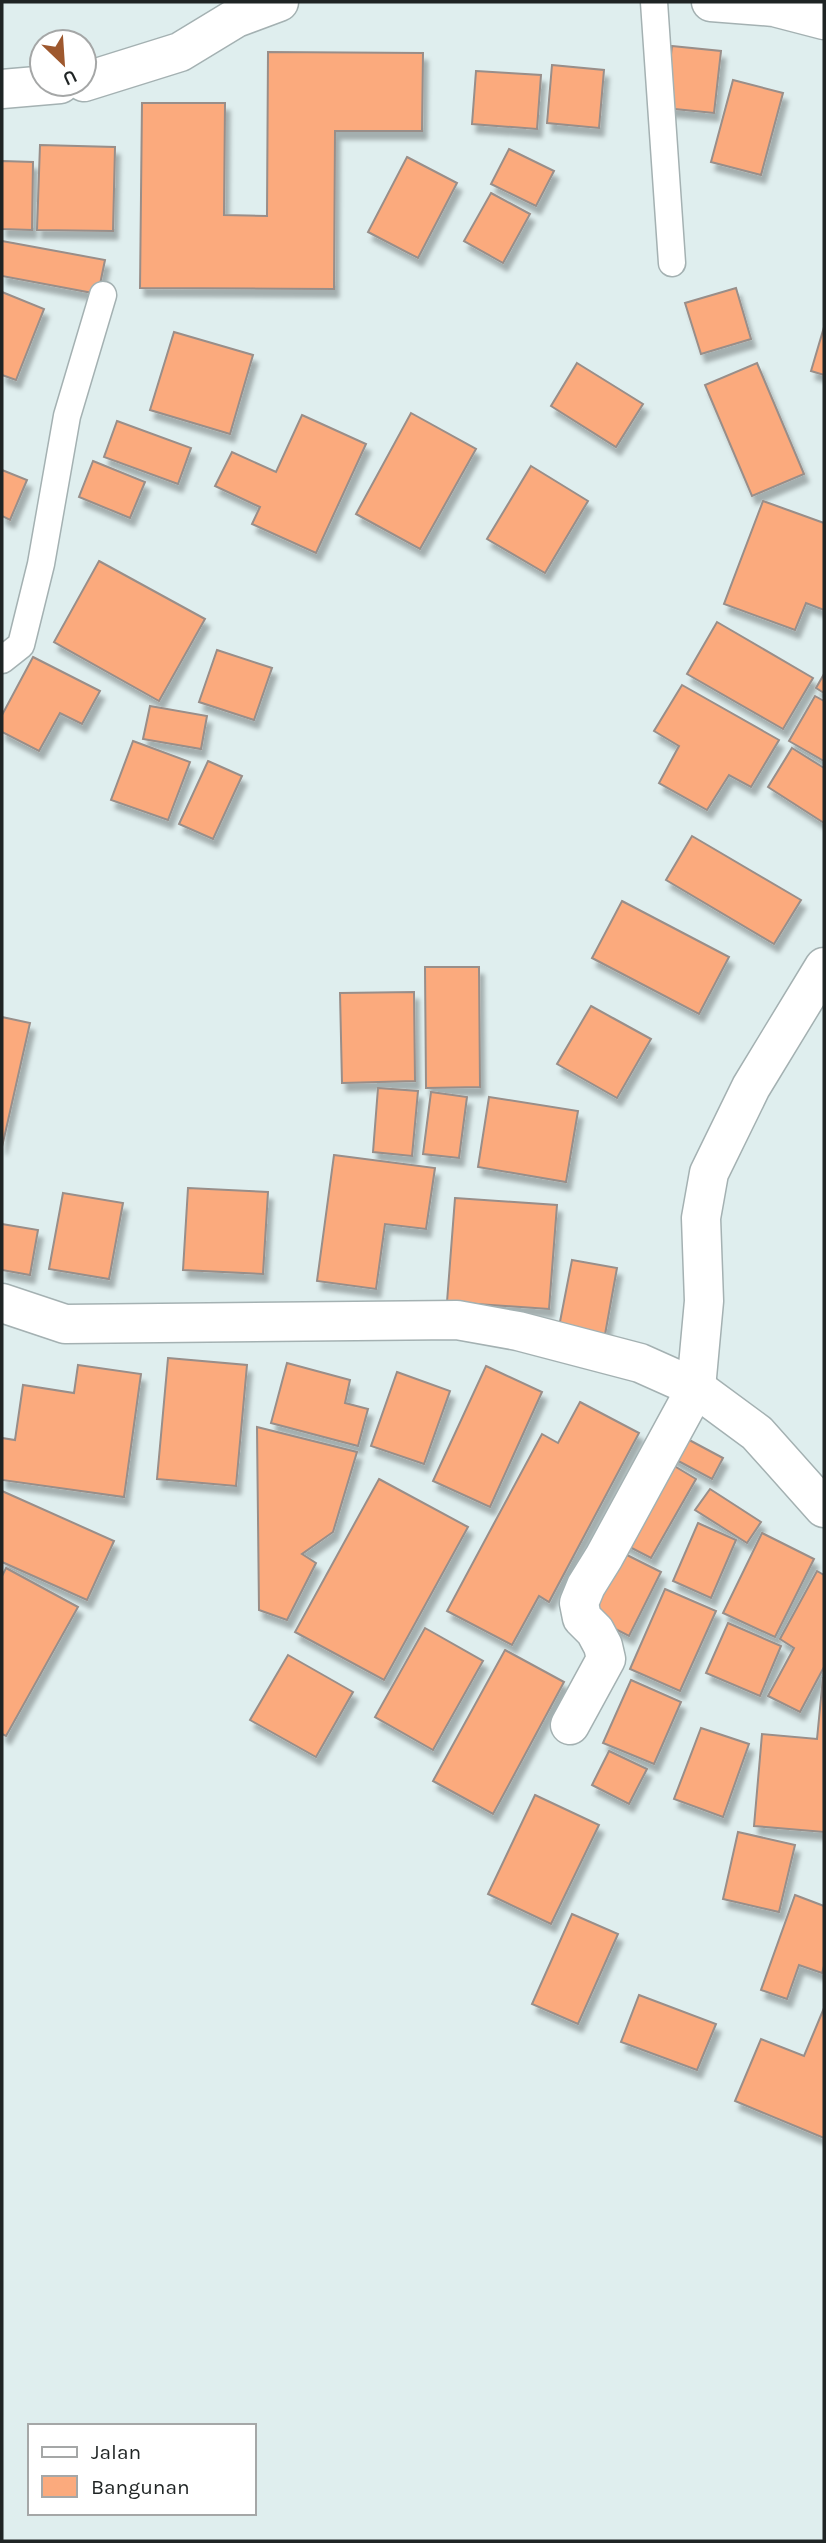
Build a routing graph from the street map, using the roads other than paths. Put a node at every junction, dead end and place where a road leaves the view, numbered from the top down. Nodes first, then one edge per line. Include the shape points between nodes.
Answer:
1 (279, 2) edge
2 (654, 2) edge
3 (711, 2) edge
4 (775, 5) edge
5 (824, 20) edge
6 (98, 78) edge
7 (28, 87) edge
8 (2, 89) edge
9 (672, 263) dead end
10 (103, 295) dead end
11 (2, 660) edge
12 (824, 967) edge
13 (2, 1303) edge
14 (696, 1388) junction
15 (824, 1508) edge
16 (570, 1725) dead end

1 - 6 street via 236,18 180,52
2 - 9 lane
3 - 4 street
4 - 5 street
7 - 8 street
10 - 11 lane via 67,416 41,564 21,645
12 - 14 street via 751,1087 709,1173 701,1218 704,1301
13 - 14 street via 65,1324 457,1320 640,1363
14 - 15 street via 757,1433
14 - 16 street via 579,1603 582,1618 595,1631 606,1660

